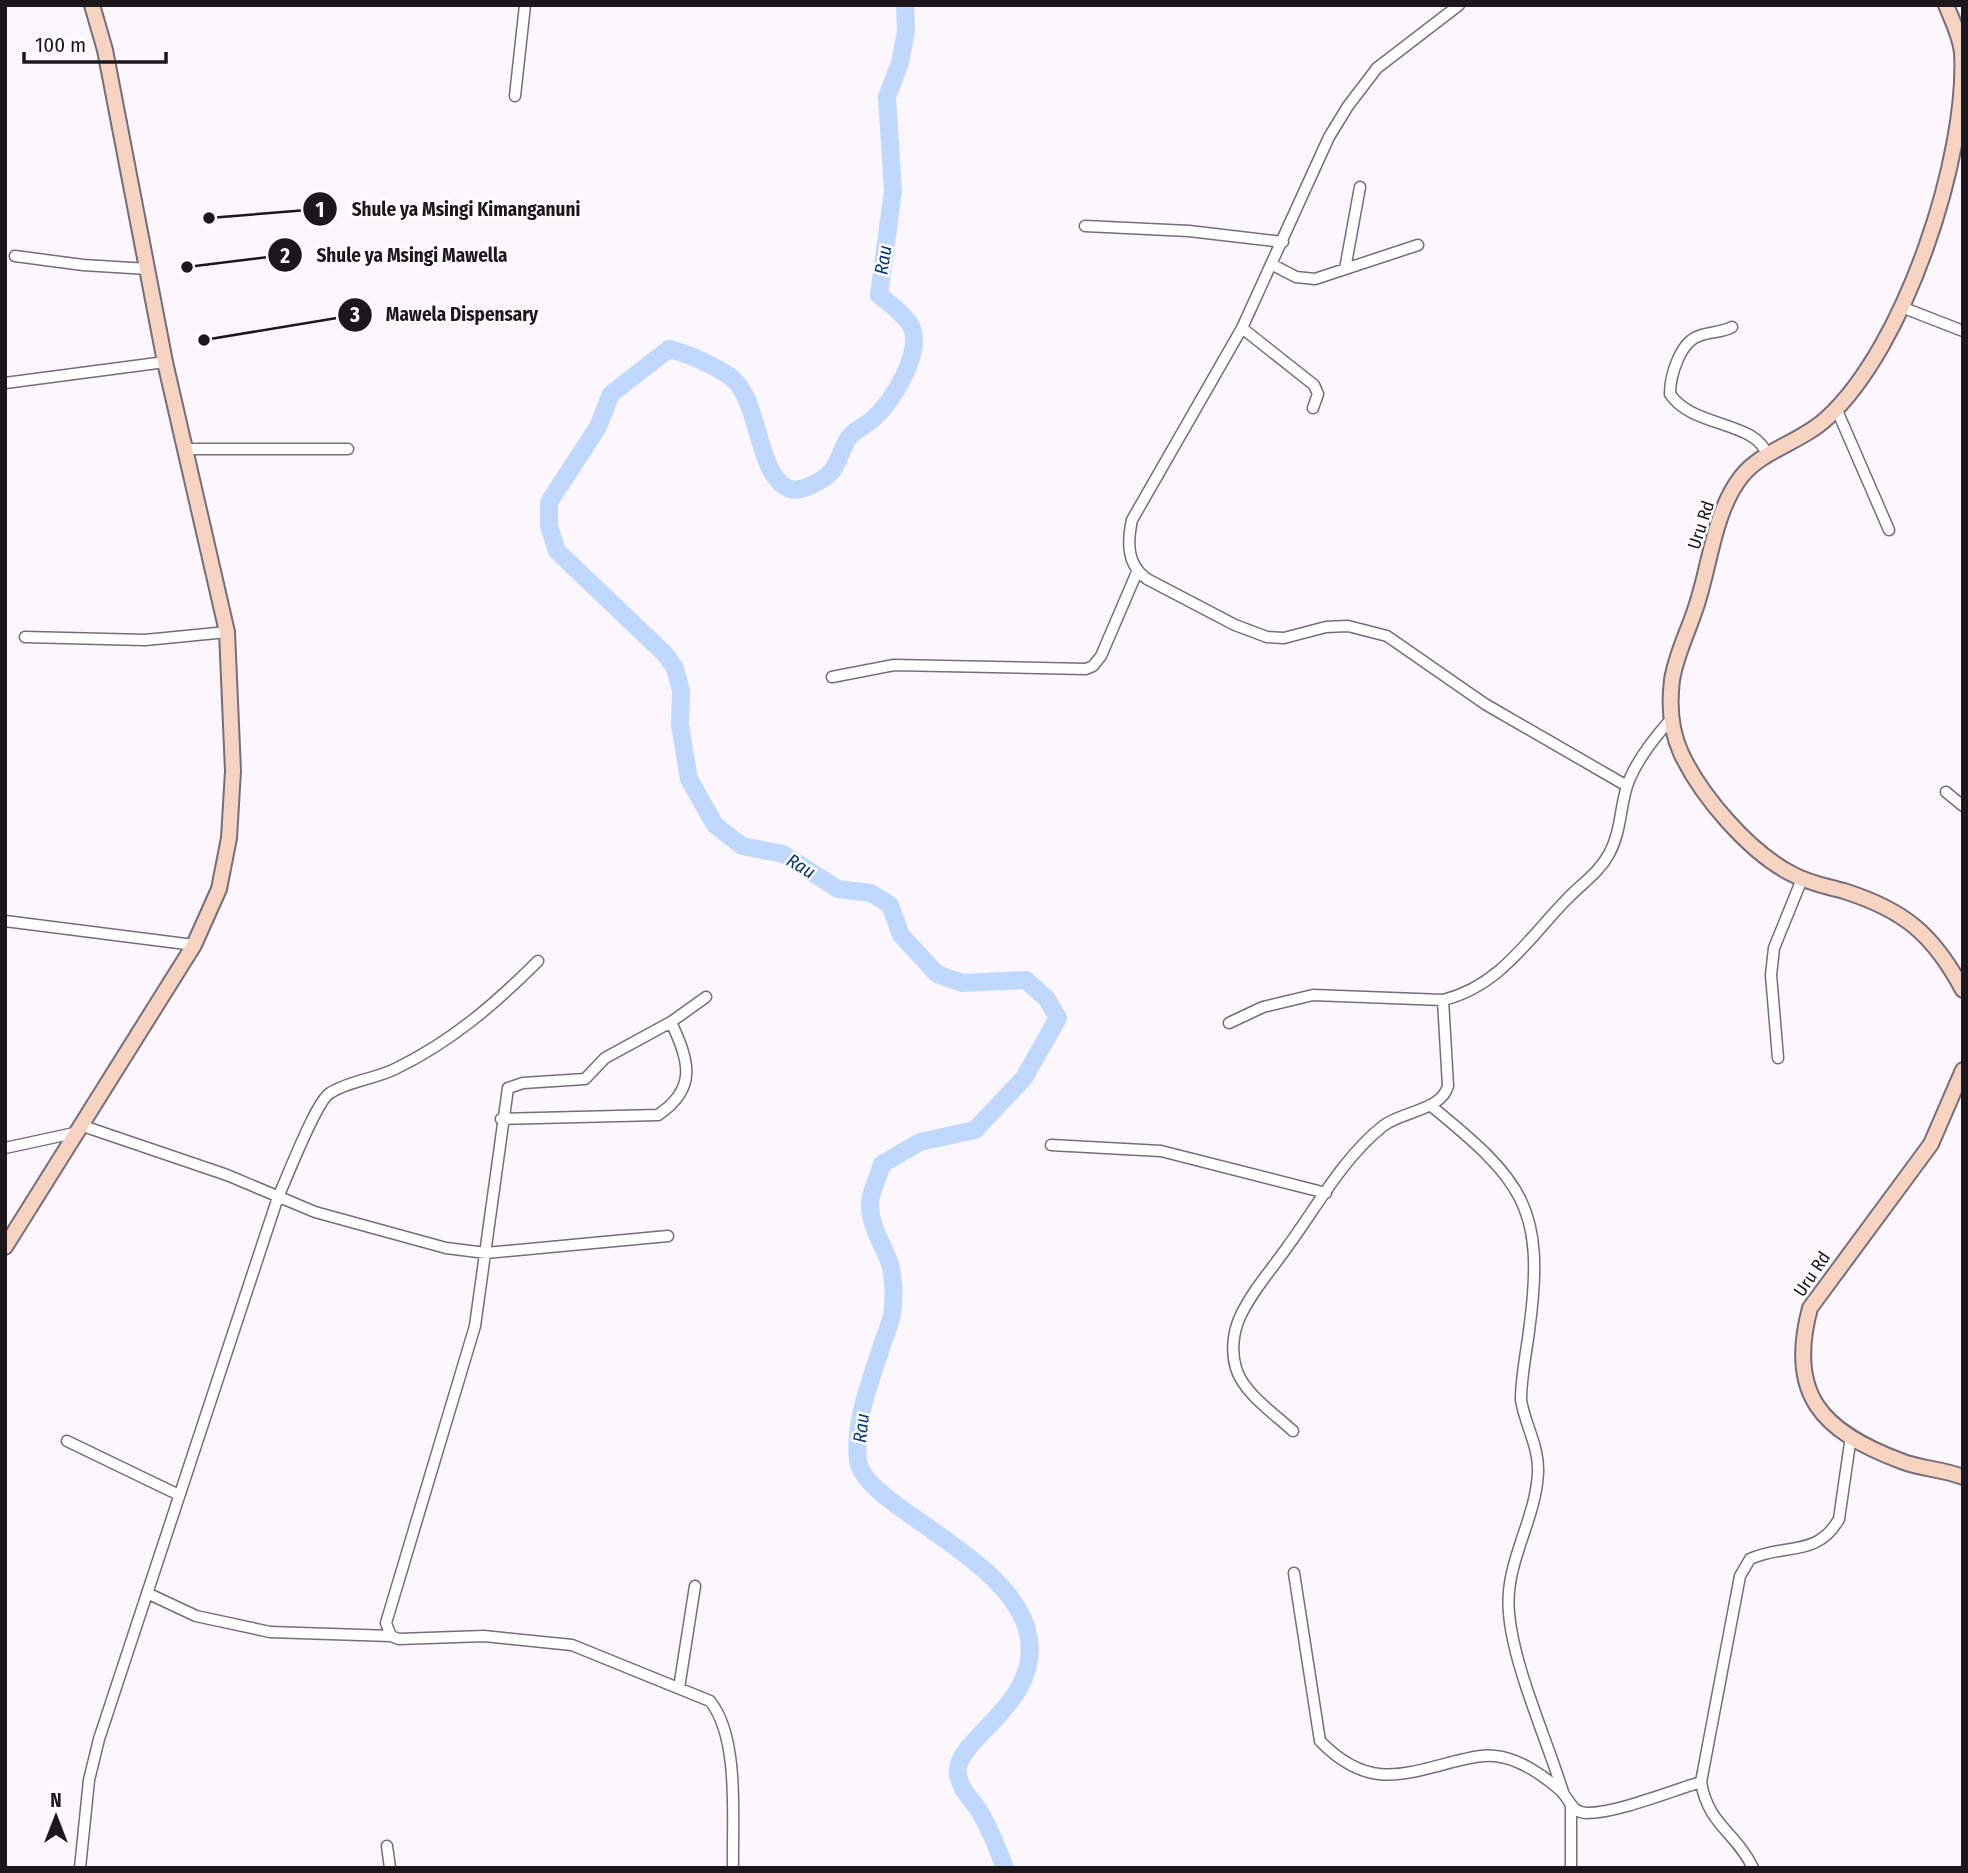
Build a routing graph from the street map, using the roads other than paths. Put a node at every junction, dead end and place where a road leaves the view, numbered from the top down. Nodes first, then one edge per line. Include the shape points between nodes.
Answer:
1 (92, 5) edge
2 (525, 5) edge
3 (1459, 5) edge
4 (1946, 5) edge
5 (514, 96) dead end
6 (1360, 187) dead end
7 (1085, 226) dead end
8 (1283, 242) junction
9 (1418, 245) dead end
10 (15, 256) dead end
11 (1273, 265) junction
12 (148, 269) junction
13 (1345, 269) junction
14 (1904, 308) junction
15 (1732, 327) dead end
16 (1242, 328) junction
17 (1963, 331) edge
18 (165, 362) junction
19 (5, 383) edge
20 (1313, 408) dead end
21 (1836, 408) junction
22 (187, 449) junction
23 (348, 449) dead end
24 (1767, 456) junction
25 (1889, 530) dead end
26 (1137, 572) junction
27 (227, 632) junction
28 (25, 637) dead end
29 (832, 677) dead end
30 (1671, 719) junction
31 (1627, 786) junction
32 (1946, 792) dead end
33 (1963, 806) edge
34 (1802, 879) junction
35 (5, 921) edge
36 (194, 944) junction
37 (538, 961) dead end
38 (1963, 990) edge
39 (706, 997) dead end
40 (1443, 1000) junction
41 (671, 1023) junction
42 (1229, 1023) dead end
43 (1778, 1058) dead end
44 (1963, 1070) edge
45 (1430, 1105) junction
46 (501, 1119) junction
47 (81, 1129) junction
48 (1051, 1145) dead end
49 (5, 1147) edge
50 (1326, 1193) junction
51 (278, 1197) junction
52 (668, 1236) dead end
53 (5, 1247) edge
54 (486, 1253) junction
55 (1293, 1431) dead end
56 (1851, 1436) junction
57 (67, 1441) dead end
58 (1963, 1477) edge
59 (179, 1495) junction
60 (1294, 1573) dead end
61 (695, 1586) dead end
62 (147, 1593) junction
63 (391, 1636) junction
64 (679, 1688) junction
65 (1701, 1782) junction
66 (1563, 1792) junction
67 (1571, 1806) junction
68 (387, 1846) dead end
69 (80, 1868) edge
70 (390, 1868) edge
71 (733, 1868) edge
72 (1571, 1868) edge
73 (1754, 1868) edge

1 - 12 street via 106,50
2 - 5 street
3 - 8 street via 1396,51 1360,88 1329,137
4 - 14 street, Uru Rd via 1962,51 1957,139 1923,264
6 - 13 street
7 - 8 street
8 - 11 street
9 - 13 street
10 - 12 street
11 - 13 street via 1303,278 1326,277
11 - 16 street
12 - 18 street
14 - 17 street
14 - 21 street, Uru Rd
15 - 24 street via 1691,341 1673,375 1670,394 1689,412 1755,438
16 - 20 street via 1314,385 1318,394
16 - 26 street via 1132,520 1129,552
18 - 19 street
18 - 22 street
21 - 24 street, Uru Rd via 1811,431
21 - 25 street
22 - 23 street
22 - 27 street
24 - 30 street, Uru Rd via 1740,478 1724,513 1678,653
26 - 29 street via 1101,656 1086,669 894,665
26 - 31 street via 1166,591 1267,637 1348,626 1387,636 1485,704
27 - 28 street via 145,640
27 - 36 street via 233,759 229,838 219,889
30 - 31 street
30 - 34 street, Uru Rd via 1680,751 1718,810 1771,862
31 - 40 street via 1620,826 1596,873 1493,977 1463,996
32 - 33 street
34 - 38 street, Uru Rd via 1905,916
34 - 43 street via 1774,947 1771,975
35 - 36 street
36 - 47 street
37 - 51 street via 501,999 428,1053 329,1093
39 - 41 street
40 - 42 street via 1313,995 1263,1007
40 - 45 street via 1448,1086 1443,1098
41 - 46 street via 605,1058 585,1079 510,1086
41 - 46 street via 687,1060 687,1074 681,1094 658,1115
44 - 56 street, Uru Rd via 1931,1144 1810,1308 1802,1338 1804,1383 1816,1406
45 - 50 street via 1389,1121 1369,1137
45 - 66 street via 1502,1171 1532,1223 1536,1254 1521,1400 1538,1473 1514,1561 1508,1614
46 - 54 street
47 - 49 street
47 - 51 street via 227,1175
47 - 53 street
48 - 50 street via 1161,1151
50 - 55 street via 1255,1291 1234,1338 1236,1371
51 - 54 street via 380,1231
51 - 59 street
52 - 54 street
54 - 63 street via 475,1326 386,1623
56 - 58 street, Uru Rd via 1901,1461
56 - 65 street via 1839,1519 1833,1530 1822,1541 1758,1556 1744,1566
57 - 59 street
59 - 62 street
60 - 66 street via 1315,1728 1330,1752 1361,1770 1395,1776 1494,1755 1530,1769
61 - 64 street
62 - 63 street via 196,1616 270,1633
62 - 69 street via 94,1759
63 - 64 street via 484,1636 572,1645
64 - 71 street via 710,1701 724,1727
65 - 67 street via 1602,1811 1583,1813
65 - 73 street via 1710,1814
66 - 67 street
67 - 72 street
68 - 70 street

